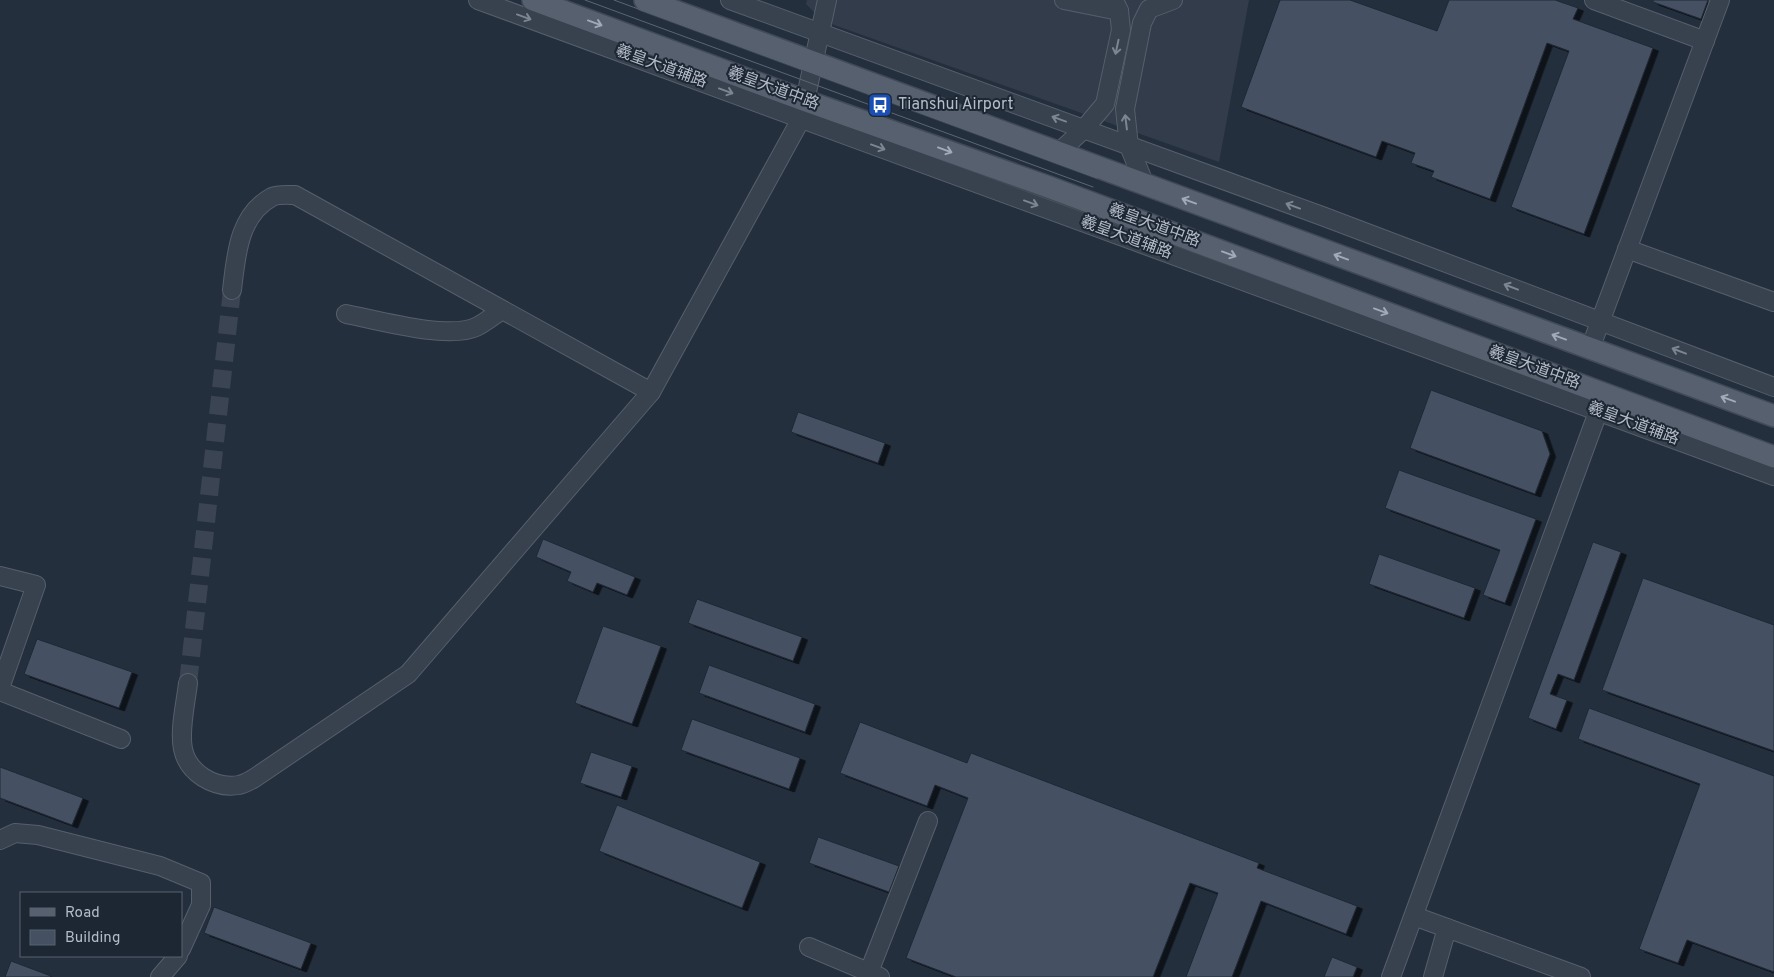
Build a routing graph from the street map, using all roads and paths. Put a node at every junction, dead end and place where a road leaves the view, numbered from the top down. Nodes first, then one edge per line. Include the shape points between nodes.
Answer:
1 (478, 0) edge
2 (533, 0) edge
3 (645, 0) edge
4 (730, 0) edge
5 (828, 0) edge
6 (1064, 0) edge
7 (1173, 0) edge
8 (1594, 0) edge
9 (1720, 0) edge
10 (1116, 6) edge
11 (821, 33) junction
12 (1705, 41) junction
13 (814, 64) junction
14 (804, 110) junction
15 (1084, 129) junction
16 (1129, 146) junction
17 (1058, 153) junction
18 (1146, 185) junction
19 (1627, 249) junction
20 (232, 290) tunnel mouth
21 (1774, 302) edge
22 (502, 310) junction
23 (346, 314) dead end
24 (1600, 321) junction
25 (1590, 349) junction
26 (1774, 387) edge
27 (651, 392) junction
28 (1598, 412) junction
29 (1774, 416) edge
30 (1774, 457) edge
31 (1774, 476) edge
32 (0, 576) edge
33 (188, 683) tunnel mouth
34 (0, 690) edge
35 (121, 739) dead end
36 (928, 821) dead end
37 (0, 840) edge
38 (1414, 916) junction
39 (1447, 928) junction
40 (182, 947) edge
41 (809, 947) dead end
42 (177, 957) edge
43 (873, 976) edge
44 (160, 977) edge
45 (1391, 977) edge
46 (1433, 977) edge
47 (1581, 977) edge

1 -> 14 street, 羲皇大道辅路
2 -> 14 main road, 羲皇大道中路
3 - 13 main road
4 - 11 street
5 - 11 street
6 - 10 street
16 -> 7 street via 1125,109 1142,23 1149,9
8 - 12 street
9 - 12 street
10 -> 15 street via 1121,30 1105,104
11 - 13 street
15 -> 11 street
12 - 19 street
13 - 14 street
13 - 17 main road
14 - 27 street
14 -> 28 street, 羲皇大道辅路
14 -> 30 main road, 羲皇大道中路 via 1046,186
15 - 16 street
15 - 17 street
16 - 18 street
24 -> 16 street
17 - 18 main road
25 -> 18 main road
19 - 21 street
19 - 24 street
20 - 22 street via 238,244 252,213 273,196 295,195
22 - 23 street via 475,328 448,332
22 - 27 street
24 - 25 street
26 -> 24 street
29 -> 25 main road
27 - 33 street via 408,674 253,779 239,785 224,786 198,774 188,762 182,733
28 - 31 street, 羲皇大道辅路
28 - 38 street
32 - 34 street via 36,586
34 - 35 street
36 - 43 street
37 - 40 street via 15,833 38,835 160,866 201,882 201,905
38 - 39 street
38 - 45 street
39 - 46 street
39 - 47 street
41 - 43 street
42 - 44 street

